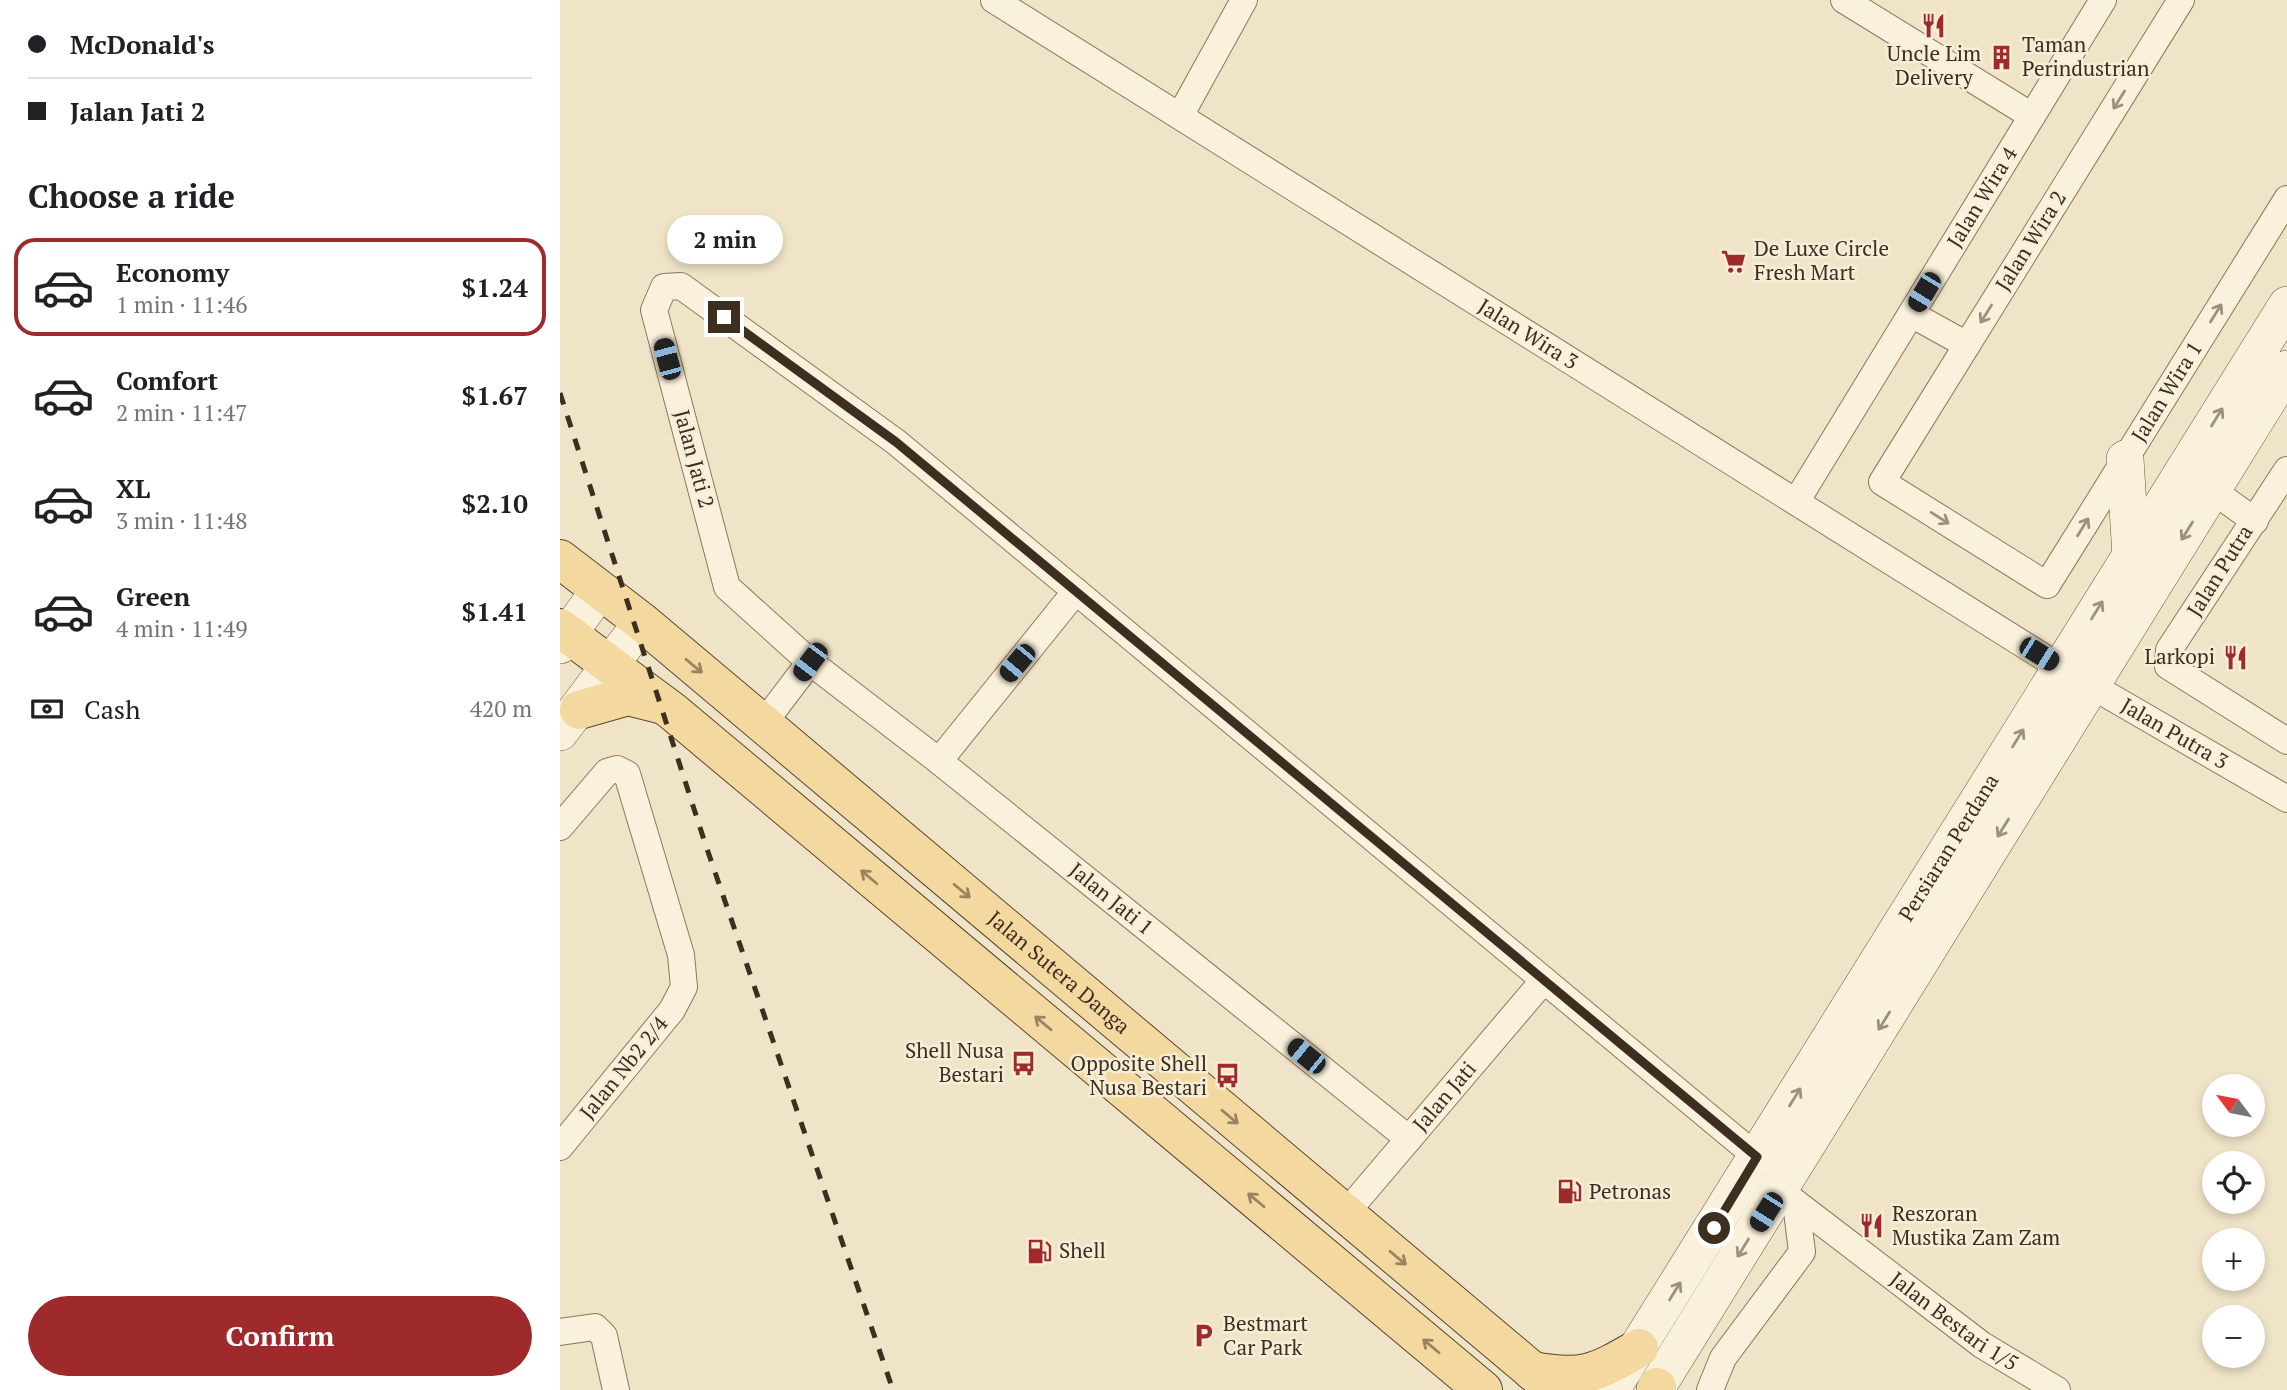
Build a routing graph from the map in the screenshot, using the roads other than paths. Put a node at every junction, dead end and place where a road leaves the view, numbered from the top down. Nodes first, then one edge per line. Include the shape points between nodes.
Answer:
1 (994, 0) edge
2 (1244, 0) edge
3 (1844, 0) edge
4 (2102, 0) edge
5 (2181, 0) edge
6 (1180, 116) junction
7 (2032, 116) junction
8 (2287, 199) edge
9 (2287, 305) edge
10 (1911, 314) junction
11 (1967, 345) junction
12 (2287, 369) edge
13 (2126, 459) junction
14 (2287, 470) edge
15 (2212, 490) junction
16 (1796, 502) junction
17 (2255, 521) junction
18 (2131, 556) junction
19 (560, 559) edge
20 (2047, 585) joint
21 (600, 590) junction
22 (1076, 592) junction
23 (642, 622) junction
24 (563, 636) edge
25 (810, 662) junction
26 (610, 665) junction
27 (2076, 677) junction
28 (666, 706) junction
29 (569, 721) edge
30 (763, 724) junction
31 (2287, 741) edge
32 (939, 761) junction
33 (2287, 799) edge
34 (560, 827) edge
35 (1544, 980) junction
36 (1409, 1139) junction
37 (560, 1147) edge
38 (1757, 1157) junction
39 (1788, 1196) junction
40 (1345, 1214) junction
41 (1854, 1247) junction
42 (1802, 1252) junction
43 (560, 1332) edge
44 (1639, 1348) junction
45 (1543, 1380) edge
46 (1656, 1389) edge
47 (616, 1390) edge
48 (1483, 1390) edge
49 (1611, 1390) edge
50 (1710, 1390) edge
51 (2057, 1390) edge

1 - 6 street, Jalan Wira 3
2 - 6 street
3 - 7 street
4 - 7 street, Jalan Wira 4
5 -> 11 street, Jalan Wira 2
6 - 16 street, Jalan Wira 3
7 - 10 street, Jalan Wira 4
13 -> 8 street, Jalan Wira 1
18 -> 9 main road, Persiaran Perdana
10 - 11 street
10 - 16 street, Jalan Wira 4
11 -> 20 street, Jalan Wira 2 via 1882,482
12 - 15 main road, Persiaran Perdana
13 - 18 main road
20 -> 13 street, Jalan Wira 1
14 - 17 street
15 - 17 street, Jalan Putra
15 -> 27 main road, Persiaran Perdana
16 - 27 street, Jalan Wira 3
17 - 31 street, Jalan Putra via 2169,650 2168,666
27 -> 18 main road, Persiaran Perdana
19 - 21 main road, Jalan Sutera Danga
21 - 23 main road, Jalan Sutera Danga
21 - 24 main road
22 - 25 street, Jalan Jati 2 via 896,442 681,286 663,287 654,310 727,587
22 - 32 street
22 - 35 street, Jalan Jati 2
23 - 26 main road
23 -> 30 main road, Jalan Sutera Danga
24 - 26 main road
25 - 30 street
25 - 32 street, Jalan Jati 1
26 - 28 main road
26 - 29 main road
27 - 33 street, Jalan Putra 3
38 -> 27 main road, Persiaran Perdana
27 -> 39 main road, Persiaran Perdana
28 - 29 main road via 628,696
48 -> 28 main road
30 -> 40 main road, Jalan Sutera Danga
32 - 36 street, Jalan Jati 1
34 - 37 street, Jalan Nb2 2/4 via 607,772 617,769 627,774 681,955 684,987 671,1010
35 - 36 street, Jalan Jati
35 - 38 street, Jalan Jati 2
36 - 40 street, Jalan Jati
44 -> 38 main road, Persiaran Perdana
39 - 41 street, Jalan Bestari 1/5
39 - 42 street
39 -> 46 main road, Persiaran Perdana
40 -> 45 main road, Jalan Sutera Danga
41 - 42 street
41 - 51 street, Jalan Bestari 1/5 via 1982,1345
42 - 50 street via 1723,1357
43 - 47 street via 595,1326 604,1336
44 - 45 main road via 1602,1370
44 - 49 main road, Persiaran Perdana

